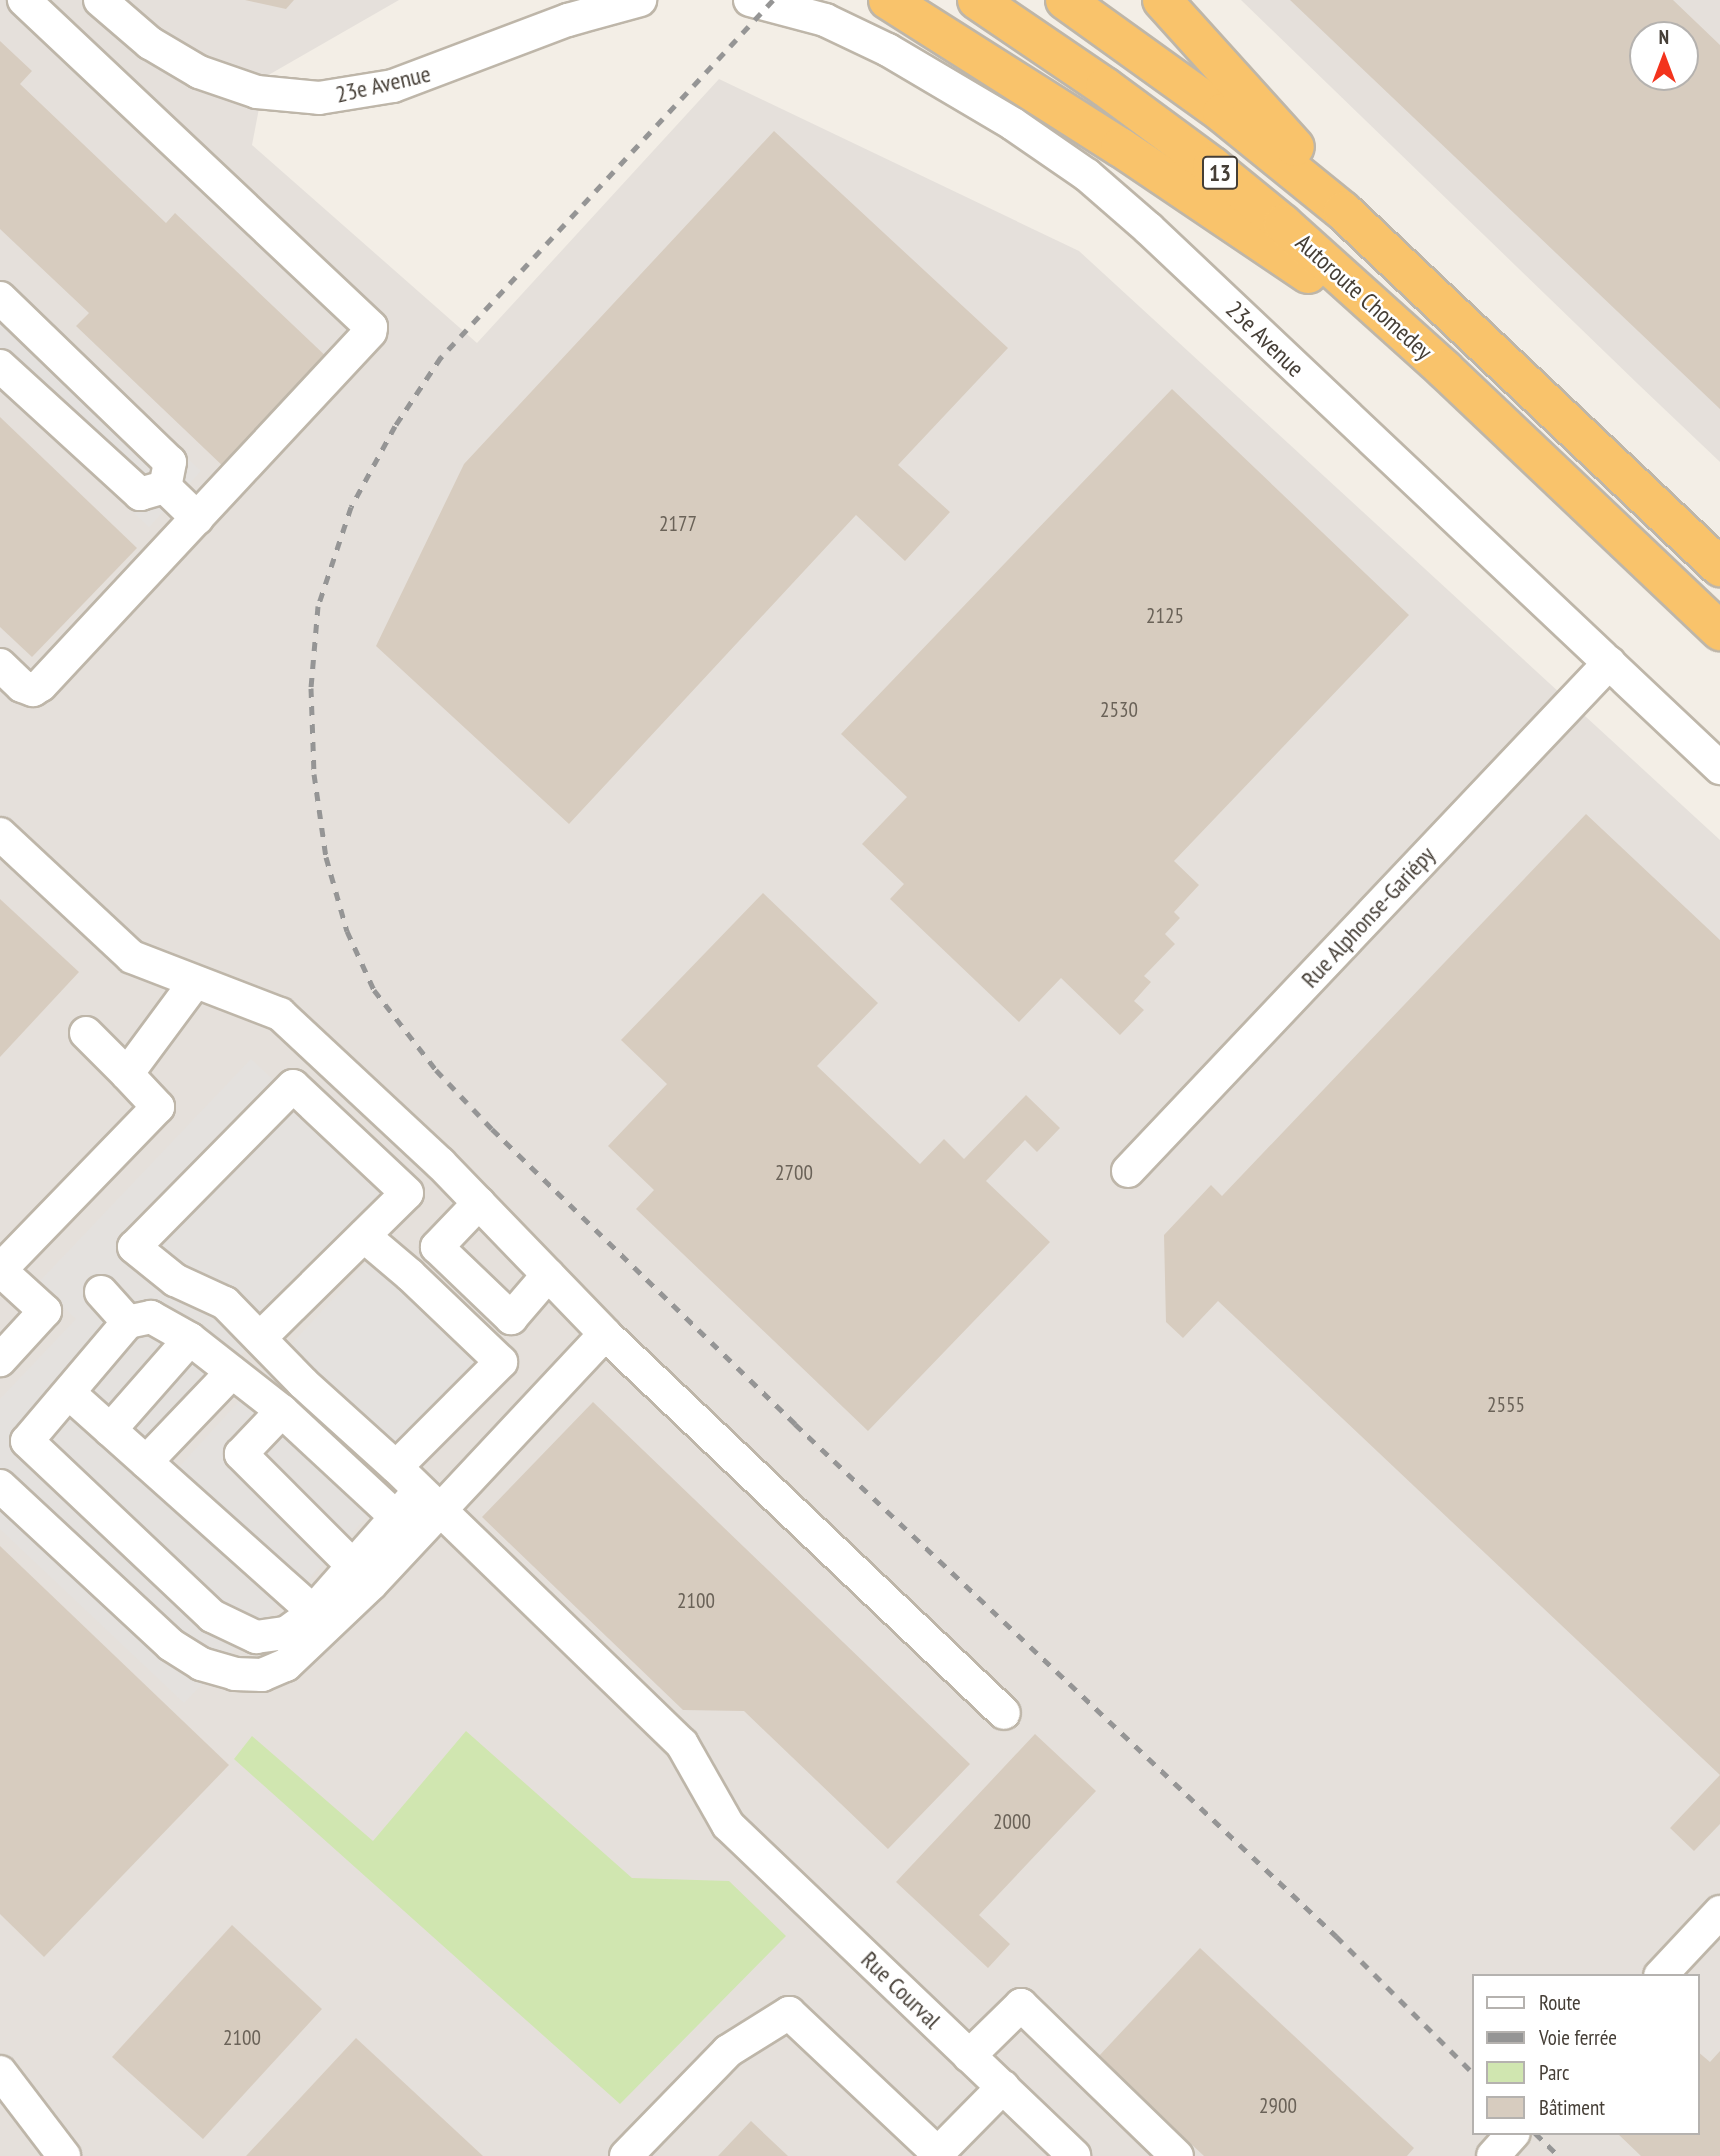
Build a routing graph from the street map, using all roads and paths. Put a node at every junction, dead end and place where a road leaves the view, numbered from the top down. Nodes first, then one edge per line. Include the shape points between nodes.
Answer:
1 (24, 0) edge
2 (100, 0) edge
3 (640, 0) edge
4 (750, 0) edge
5 (888, 0) edge
6 (977, 0) edge
7 (1065, 0) edge
8 (1162, 0) edge
9 (1402, 265) junction
10 (0, 298) edge
11 (0, 366) edge
12 (1444, 369) junction
13 (165, 487) junction
14 (197, 518) junction
15 (1720, 567) edge
16 (1720, 631) edge
17 (1609, 663) junction
18 (0, 665) edge
19 (1720, 768) edge
20 (0, 834) edge
21 (195, 982) junction
22 (86, 1033) dead end
23 (127, 1074) junction
24 (1128, 1171) dead end
25 (479, 1203) junction
26 (363, 1236) junction
27 (0, 1270) edge
28 (548, 1275) junction
29 (101, 1292) dead end
30 (128, 1322) junction
31 (605, 1334) junction
32 (260, 1338) junction
33 (190, 1339) junction
34 (0, 1360) edge
35 (232, 1372) junction
36 (70, 1394) junction
37 (282, 1411) junction
38 (110, 1430) junction
39 (146, 1462) junction
40 (396, 1467) junction
41 (0, 1486) edge
42 (428, 1501) junction
43 (396, 1517) junction
44 (361, 1574) junction
45 (313, 1611) junction
46 (292, 1643) junction
47 (1004, 1713) dead end
48 (1720, 1912) edge
49 (1662, 1974) edge
50 (970, 2056) junction
51 (0, 2072) edge
52 (1003, 2087) junction
53 (1512, 2135) edge
54 (939, 2155) edge
55 (1072, 2155) edge
56 (64, 2156) edge
57 (626, 2156) edge
58 (1177, 2156) edge
59 (1493, 2156) edge

1 - 14 street via 371,327
2 - 3 street, 23e Avenue via 150,43 191,68 257,92 319,98 393,86 568,20
4 - 17 street, 23e Avenue via 806,13 888,50 1013,124 1087,175
5 - 12 highway via 1120,147
6 - 12 highway, Autoroute Chomedey / 13 via 1212,166
7 - 9 highway, Autoroute Chomedey / 13 via 1222,113
8 - 9 highway
9 - 15 highway, Autoroute Chomedey / 13
10 - 13 street via 170,462
11 - 13 street via 140,494
12 - 16 highway, Autoroute Chomedey / 13
13 - 14 street
14 - 18 street via 41,685 33,690 22,686
17 - 19 street, 23e Avenue
17 - 24 street, Rue Alphonse-Gariépy
20 - 21 street via 132,957
21 - 23 street
21 - 25 street via 280,1014
22 - 23 street
23 - 27 street via 158,1107
25 - 28 street
25 - 28 street via 437,1247 511,1318
26 - 32 street
26 - 32 street, Rue Courval via 407,1194 293,1086 134,1247 175,1280 225,1303
26 - 40 street via 501,1362
27 - 34 street via 45,1311
28 - 31 street
29 - 30 street
30 - 33 street via 151,1317
30 - 36 street
31 - 42 street
31 - 47 street
32 - 40 street, Rue Courval
33 - 35 street
33 - 38 street
35 - 37 street
35 - 39 street
36 - 38 street
36 - 46 street via 27,1441 212,1616 256,1637
37 - 43 street
37 - 44 street via 241,1454
38 - 39 street
39 - 45 street
40 - 42 street, Rue Courval
41 - 46 street via 171,1645 201,1664 235,1674 261,1675 286,1665
42 - 43 street
42 - 44 street
42 - 50 street, Rue Courval via 682,1744 728,1825
43 - 44 street
44 - 45 street
44 - 46 street
45 - 46 street
48 - 49 street
50 - 52 street, Rue Courval
50 - 58 street via 1021,2005
51 - 56 street
52 - 54 street
52 - 55 street, Rue Courval
53 - 59 street
54 - 57 street via 789,2012 728,2051

